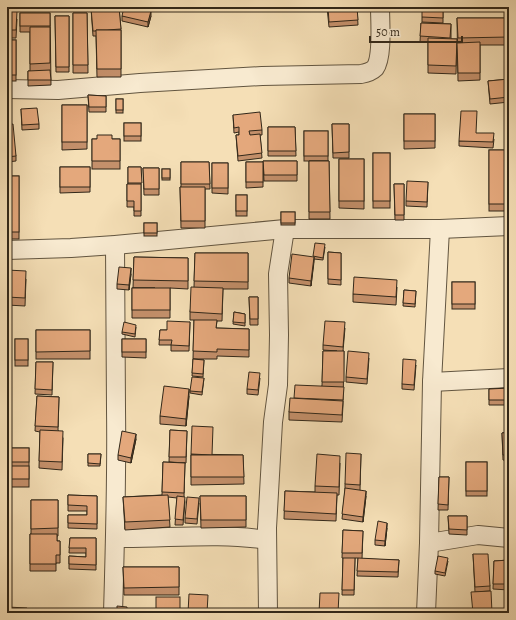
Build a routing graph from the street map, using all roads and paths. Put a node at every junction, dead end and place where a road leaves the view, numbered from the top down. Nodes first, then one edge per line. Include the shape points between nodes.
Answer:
1 (380, 7) edge
2 (7, 89) edge
3 (509, 226) edge
4 (285, 228) junction
5 (440, 228) junction
6 (115, 245) junction
7 (7, 250) edge
8 (509, 378) edge
9 (432, 382) junction
10 (115, 538) junction
11 (509, 538) edge
12 (267, 540) junction
13 (429, 543) junction
14 (113, 613) edge
15 (268, 613) edge
16 (426, 613) edge

1 - 2 street via 379,57 370,72 361,74 232,78 58,90
3 - 5 street
4 - 5 street
4 - 6 street
4 - 12 street via 278,285 278,385 273,422
5 - 9 street
6 - 7 street
6 - 10 street
8 - 9 street
9 - 13 street
10 - 12 street via 216,536
10 - 14 street
11 - 13 street via 478,535
12 - 15 street
13 - 16 street

